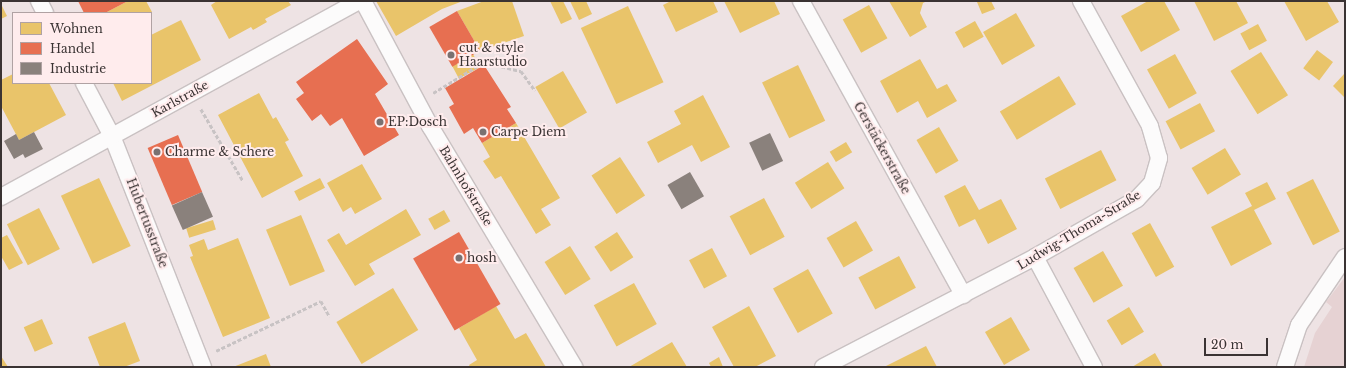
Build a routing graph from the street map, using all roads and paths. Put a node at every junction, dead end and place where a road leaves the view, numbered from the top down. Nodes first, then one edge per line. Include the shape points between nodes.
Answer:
1 (39, 1) edge
2 (359, 1) edge
3 (363, 1) edge
4 (801, 1) edge
5 (1081, 1) edge
6 (44, 12) edge
7 (85, 84) edge
8 (535, 90) dead end
9 (192, 92) junction
10 (417, 102) junction
11 (112, 136) junction
12 (243, 181) dead end
13 (1, 197) edge
14 (1035, 257) junction
15 (1345, 258) edge
16 (963, 295) junction
17 (330, 317) dead end
18 (202, 363) edge
19 (574, 367) edge
20 (823, 367) edge
21 (1094, 367) edge
22 (1285, 367) edge

1 - 6 street
2 - 9 street, Karlstraße
3 - 10 street, Bahnhofstraße
4 - 16 street, Gerstäckerstraße
5 - 14 street, Ludwig-Thoma-Straße via 1150,126 1159,158 1152,184 1137,199
7 - 11 street, Hubertusstraße
8 - 10 path via 520,71 484,62
9 - 11 street, Karlstraße
9 - 12 path
10 - 19 street, Bahnhofstraße
11 - 13 street, Karlstraße
11 - 18 street, Hubertusstraße
14 - 16 street, Ludwig-Thoma-Straße
14 - 21 street
15 - 22 street via 1299,325
16 - 20 street, Ludwig-Thoma-Straße
17 - 18 path via 321,301

